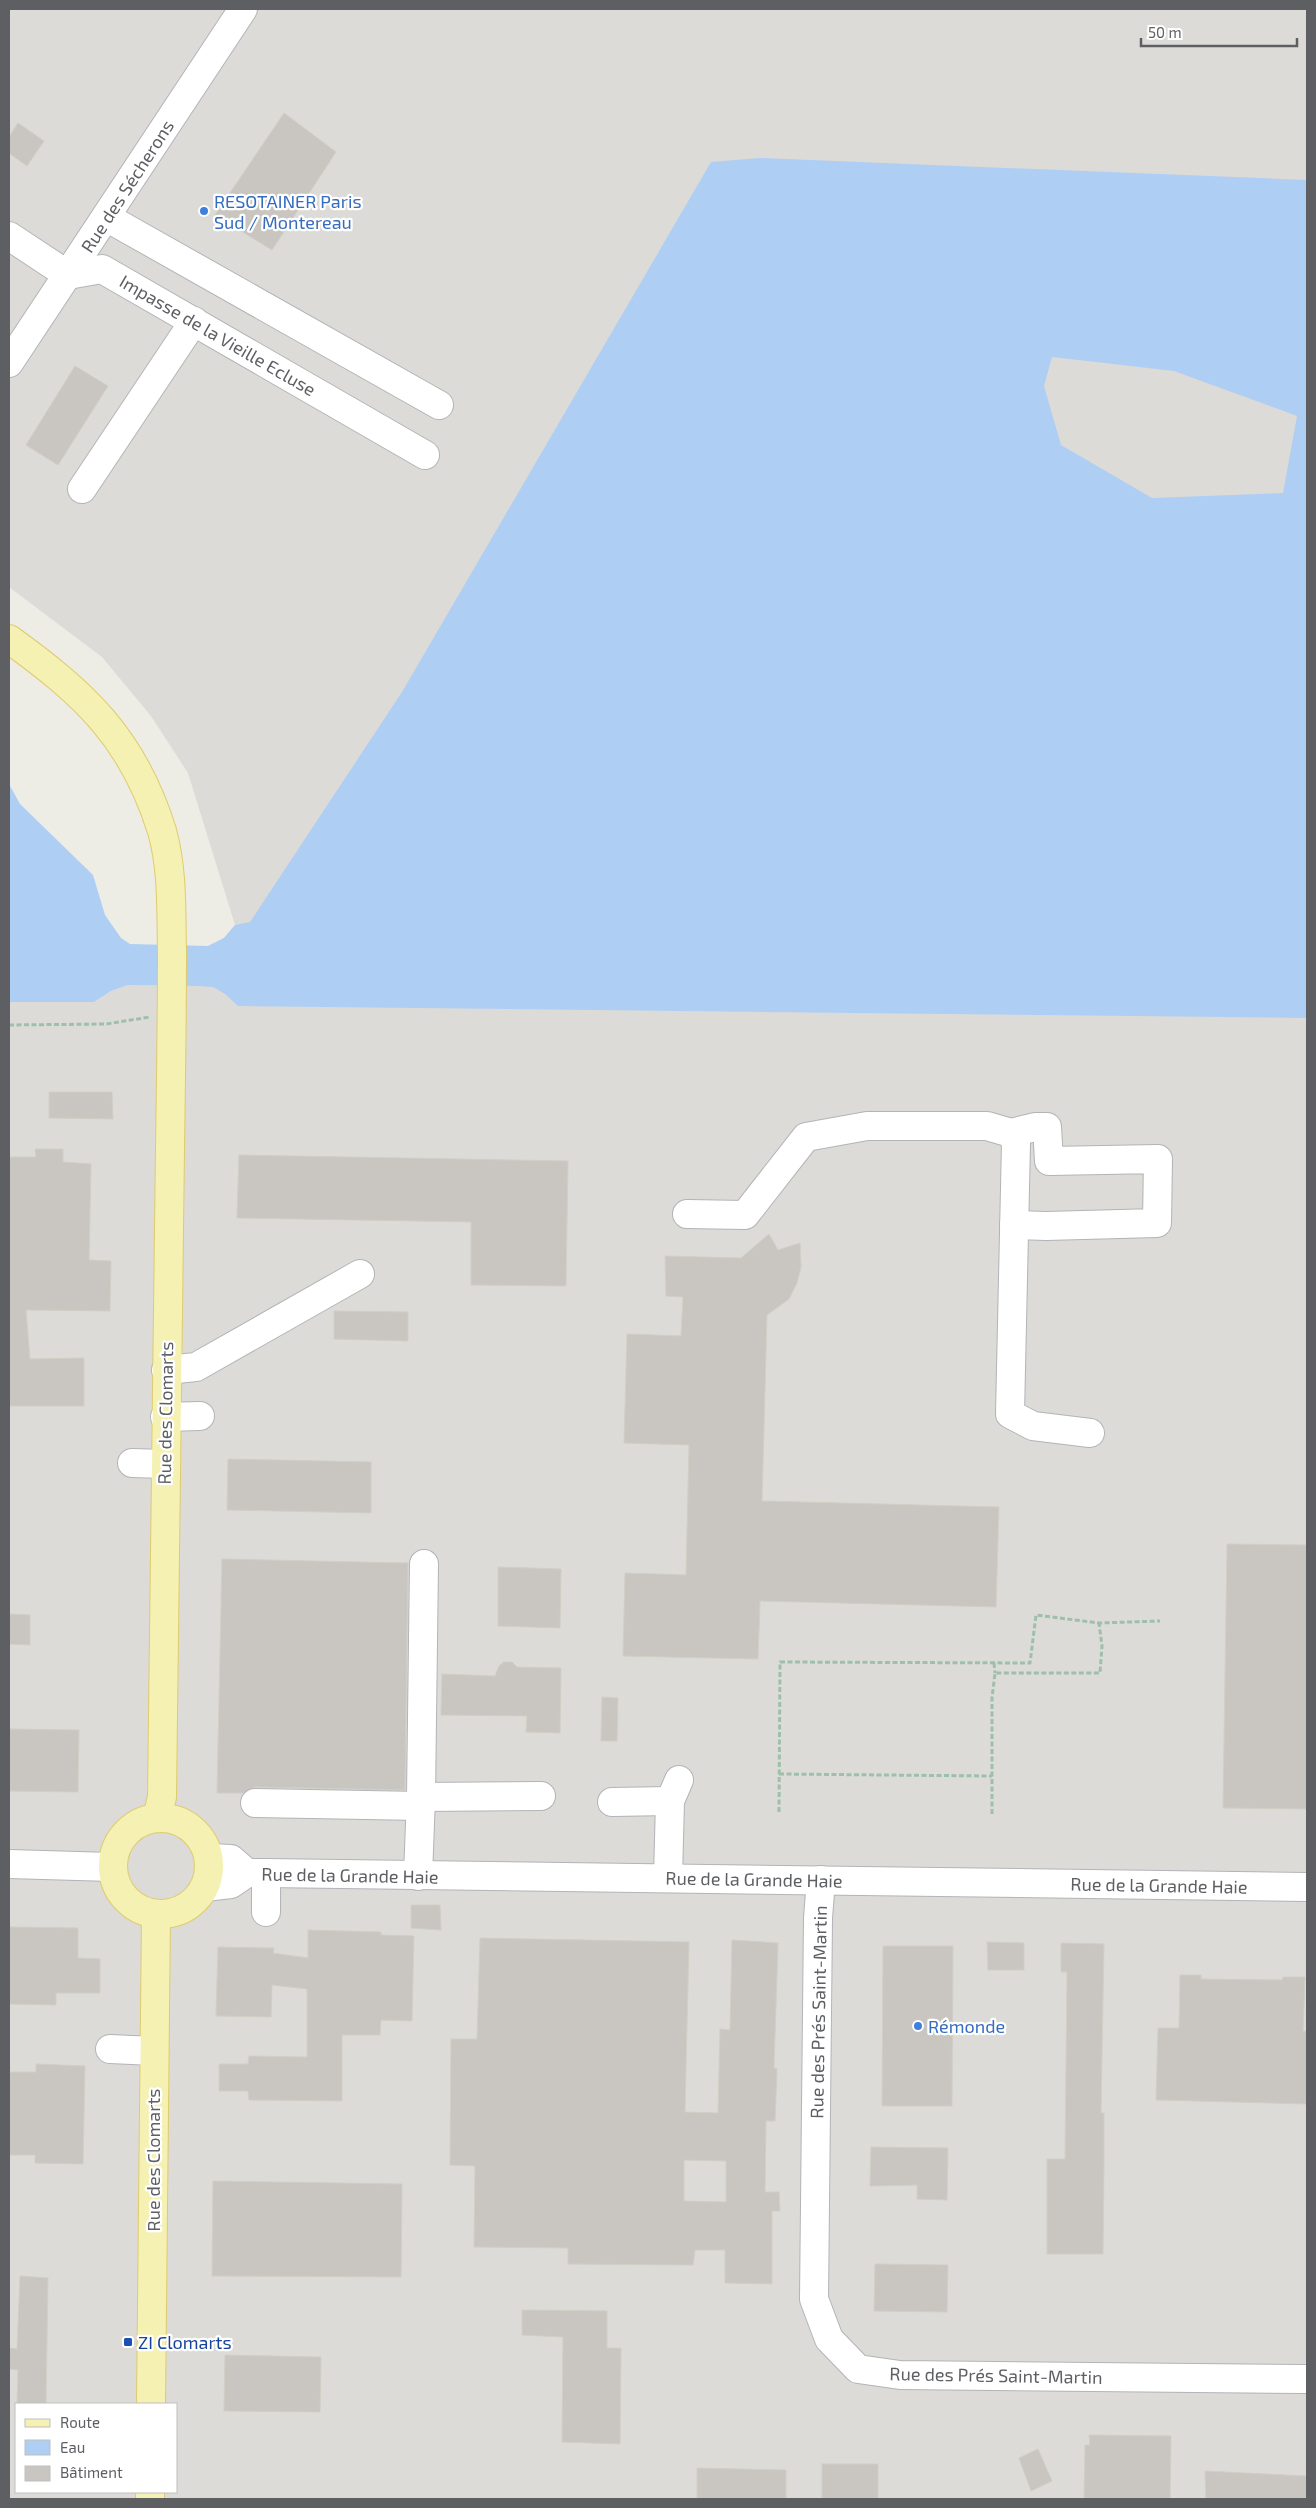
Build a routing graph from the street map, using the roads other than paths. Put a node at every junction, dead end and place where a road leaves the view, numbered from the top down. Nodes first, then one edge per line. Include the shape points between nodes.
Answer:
1 (243, 9) edge
2 (106, 217) junction
3 (9, 236) edge
4 (68, 275) junction
5 (194, 322) junction
6 (9, 363) edge
7 (439, 405) dead end
8 (426, 454) dead end
9 (82, 489) dead end
10 (9, 639) edge
11 (1011, 1132) junction
12 (687, 1214) dead end
13 (1014, 1225) junction
14 (360, 1274) dead end
15 (166, 1370) junction
16 (200, 1416) dead end
17 (165, 1417) junction
18 (1090, 1433) dead end
19 (132, 1463) dead end
20 (164, 1464) junction
21 (424, 1564) dead end
22 (541, 1796) dead end
23 (421, 1801) junction
24 (612, 1802) dead end
25 (255, 1803) dead end
26 (157, 1818) junction
27 (209, 1858) junction
28 (9, 1864) edge
29 (112, 1867) junction
30 (256, 1873) junction
31 (418, 1876) junction
32 (668, 1878) junction
33 (821, 1880) junction
34 (1307, 1886) edge
35 (205, 1887) junction
36 (266, 1912) dead end
37 (156, 1915) junction
38 (110, 2049) dead end
39 (154, 2051) junction
40 (1307, 2379) edge
41 (151, 2403) edge

1 - 2 street, Rue des Sécherons
2 - 4 street, Rue des Sécherons
2 - 7 street
3 - 4 street
4 - 5 street, Impasse de la Vieille Ecluse via 102,269
4 - 6 street, Rue des Sécherons
5 - 8 street, Impasse de la Vieille Ecluse
5 - 9 street
10 - 15 main road, Rue des Clomarts via 89,703 117,737 144,783 162,832 169,868 172,928 161,1012
11 - 12 street via 987,1126 867,1126 806,1137 746,1215
11 - 13 street via 1016,1143
11 - 13 street via 1047,1127 1049,1161 1158,1159 1157,1223
13 - 18 street via 1010,1414 1033,1426
14 - 15 street via 196,1367
15 - 17 main road, Rue des Clomarts
16 - 17 street
17 - 20 main road, Rue des Clomarts
19 - 20 street
20 - 26 main road, Rue des Clomarts via 162,1797
21 - 23 street
22 - 23 street
23 - 25 street
23 - 31 street
24 - 32 street via 674,1790
26 - 27 main road via 185,1824 205,1845
26 - 29 main road via 143,1821 125,1834 114,1852
27 - 30 street via 231,1859
27 - 35 main road
28 - 29 street
29 - 37 main road via 120,1894 142,1912
30 - 31 street, Rue de la Grande Haie
30 - 35 street, Rue de la Grande Haie via 231,1884
30 - 36 street
31 - 32 street, Rue de la Grande Haie
32 - 33 street, Rue de la Grande Haie
33 - 34 street, Rue de la Grande Haie
33 - 40 street, Rue des Prés Saint-Martin via 814,2299 829,2339 858,2369 900,2375
35 - 37 main road via 185,1909
37 - 39 main road, Rue des Clomarts
38 - 39 street
39 - 41 main road, Rue des Clomarts

